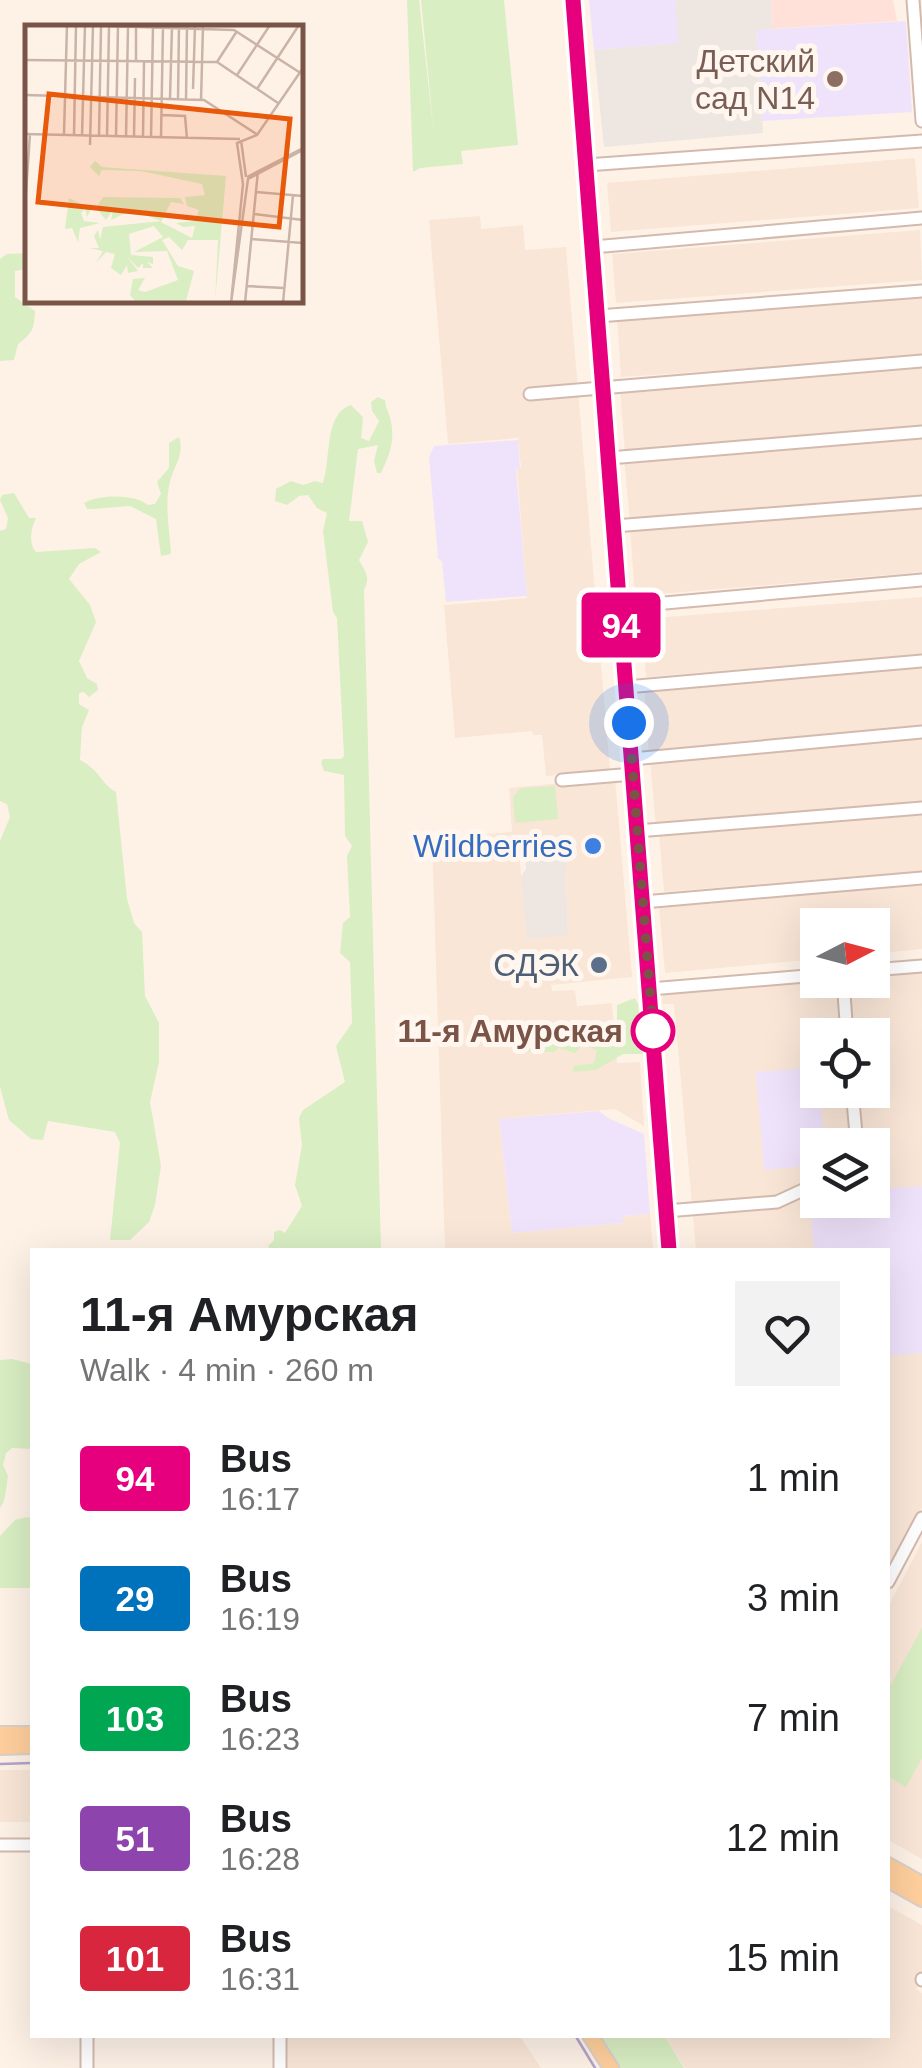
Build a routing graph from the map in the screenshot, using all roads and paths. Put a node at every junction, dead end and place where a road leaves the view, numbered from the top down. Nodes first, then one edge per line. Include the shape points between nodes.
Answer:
1 (573, 0) edge
2 (913, 0) edge
3 (922, 121) edge
4 (922, 141) edge
5 (586, 165) junction
6 (922, 218) edge
7 (592, 246) junction
8 (922, 291) edge
9 (598, 316) junction
10 (922, 361) edge
11 (603, 388) junction
12 (530, 394) dead end
13 (922, 432) edge
14 (608, 458) junction
15 (922, 502) edge
16 (614, 526) junction
17 (922, 580) edge
18 (620, 607) junction
19 (922, 662) edge
20 (626, 686) junction
21 (922, 732) edge
22 (632, 766) junction
23 (562, 780) dead end
24 (922, 808) edge
25 (637, 831) junction
26 (922, 878) edge
27 (643, 902) junction
28 (922, 966) edge
29 (890, 969) edge
30 (800, 976) edge
31 (650, 989) junction
32 (800, 1191) edge
33 (666, 1211) junction
34 (669, 1248) edge
35 (922, 1518) edge
36 (890, 1578) edge
37 (0, 1734) edge
38 (30, 1734) edge
39 (0, 1746) edge
40 (30, 1746) edge
41 (30, 1845) edge
42 (0, 1846) edge
43 (890, 1867) edge
44 (890, 1881) edge
45 (922, 1884) edge
46 (922, 1898) edge
47 (87, 2038) edge
48 (280, 2038) edge
49 (592, 2038) edge
50 (87, 2068) edge
51 (280, 2068) edge
52 (611, 2068) edge

1 - 5 main road
2 - 3 street
4 - 5 street
5 - 7 main road
6 - 7 street
7 - 9 main road
8 - 9 street
9 - 11 main road
10 - 11 street
11 - 12 street
11 - 14 main road
13 - 14 street
14 - 16 main road
15 - 16 street
16 - 18 main road
17 - 18 street
18 - 20 main road
19 - 20 street
20 - 22 main road
21 - 22 street
22 - 23 street
22 - 25 main road
24 - 25 street
25 - 27 main road
26 - 27 street
27 - 31 main road
28 - 29 street
30 - 31 street
31 - 33 main road
32 - 33 street via 777,1202
33 - 34 main road
35 - 36 street
37 - 38 main road
39 - 40 main road
41 - 42 street
43 - 45 main road
44 - 46 main road
47 - 50 street
48 - 51 street
49 - 52 main road

